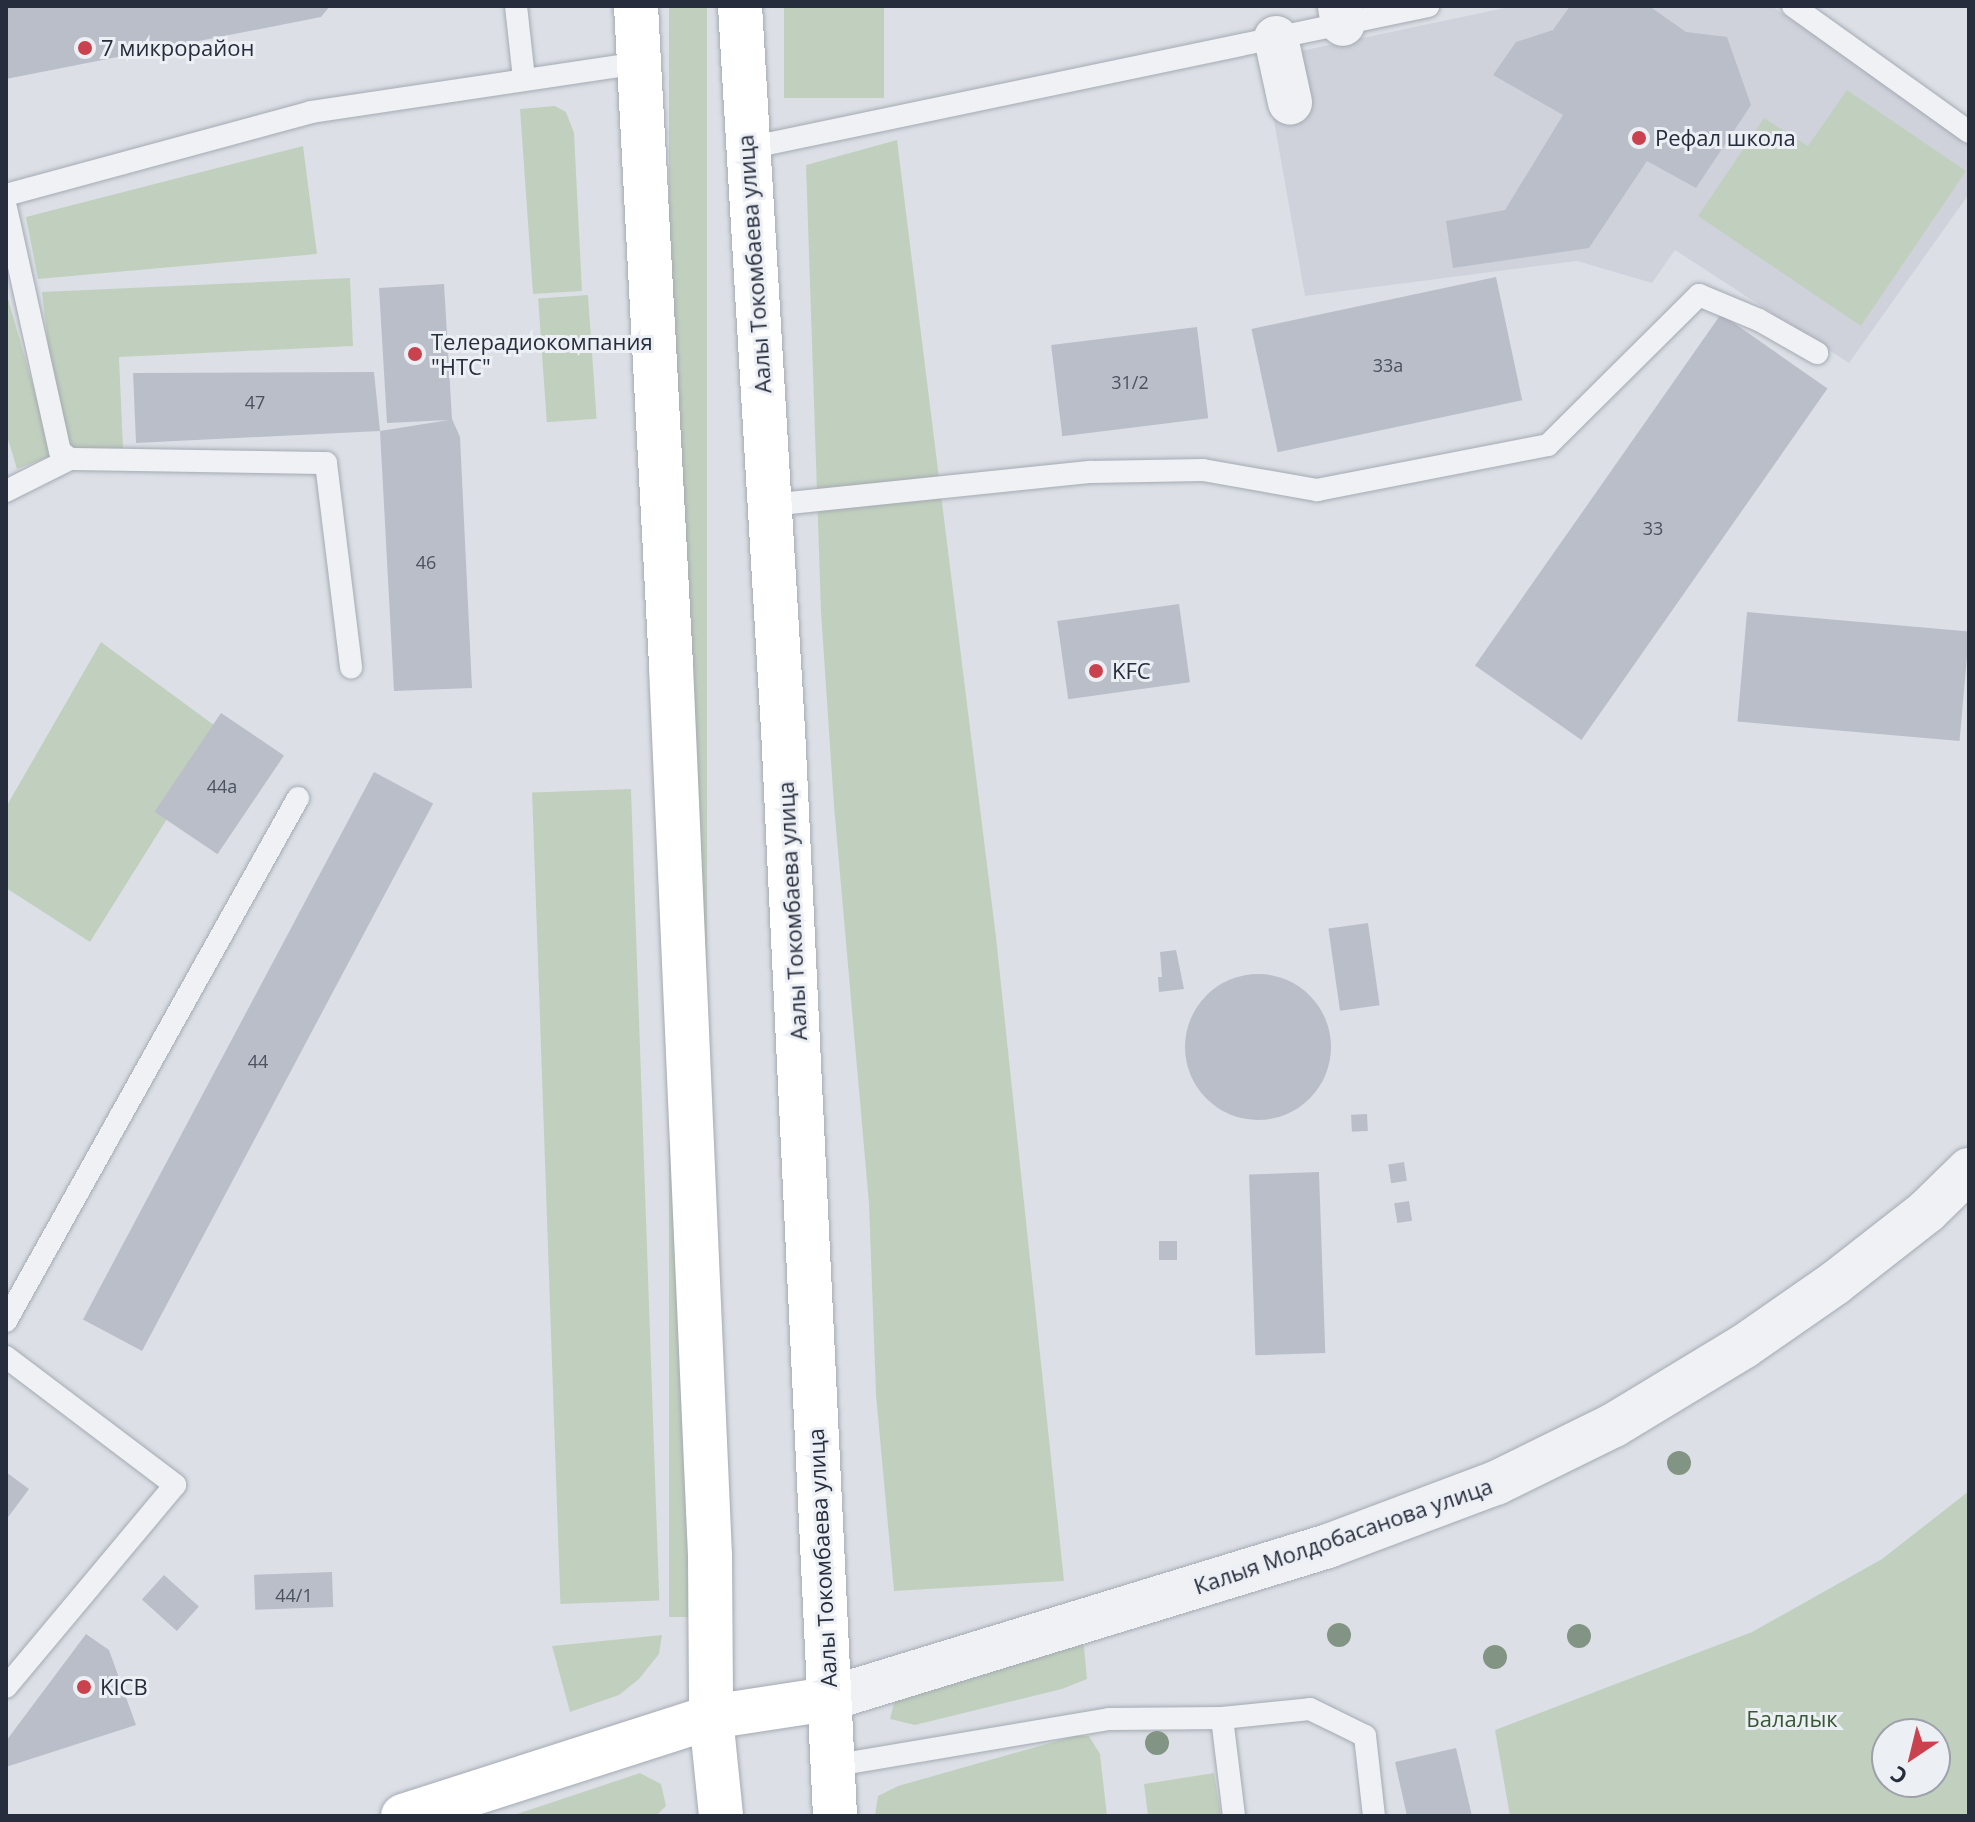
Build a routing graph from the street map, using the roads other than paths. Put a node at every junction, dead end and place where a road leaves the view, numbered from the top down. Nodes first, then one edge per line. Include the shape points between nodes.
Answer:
1 (516, 6) edge
2 (636, 6) edge
3 (740, 6) edge
4 (1428, 6) edge
5 (1793, 6) edge
6 (1342, 15) edge
7 (1276, 38) junction
8 (639, 63) junction
9 (524, 78) junction
10 (1290, 102) dead end
11 (1969, 132) edge
12 (748, 148) junction
13 (6, 195) edge
14 (6, 208) edge
15 (1817, 353) dead end
16 (70, 459) junction
17 (6, 491) edge
18 (770, 505) junction
19 (351, 667) dead end
20 (298, 798) dead end
21 (1969, 1170) edge
22 (6, 1321) edge
23 (6, 1357) edge
24 (6, 1687) edge
25 (828, 1699) junction
26 (711, 1717) junction
27 (1222, 1718) junction
28 (831, 1766) junction
29 (403, 1816) edge
30 (721, 1816) edge
31 (835, 1816) edge
32 (1234, 1816) edge
33 (1374, 1816) edge

1 - 9 lane
2 - 8 main road
3 - 12 main road, Аалы Токомбаева улица
4 - 6 lane
5 - 11 lane
6 - 7 lane
7 - 10 street
7 - 12 lane
8 - 9 lane
8 - 26 main road via 709,1524
9 - 13 lane via 311,112
12 - 18 main road, Аалы Токомбаева улица
14 - 16 lane via 60,451
15 - 18 lane via 1759,320 1699,295 1548,445 1317,490 1203,470 1091,472
16 - 17 lane
16 - 19 lane via 326,463
18 - 25 main road, Аалы Токомбаева улица
20 - 22 lane
21 - 25 street, Калыя Молдобасанова улица via 1927,1211 1743,1347 1614,1425 1496,1483 1314,1550
23 - 24 lane via 175,1485
25 - 26 main road
25 - 28 main road, Аалы Токомбаева улица
26 - 29 main road
26 - 30 main road
27 - 28 lane via 1109,1719
27 - 32 lane
27 - 33 lane via 1310,1709 1365,1736
28 - 31 main road, Аалы Токомбаева улица

